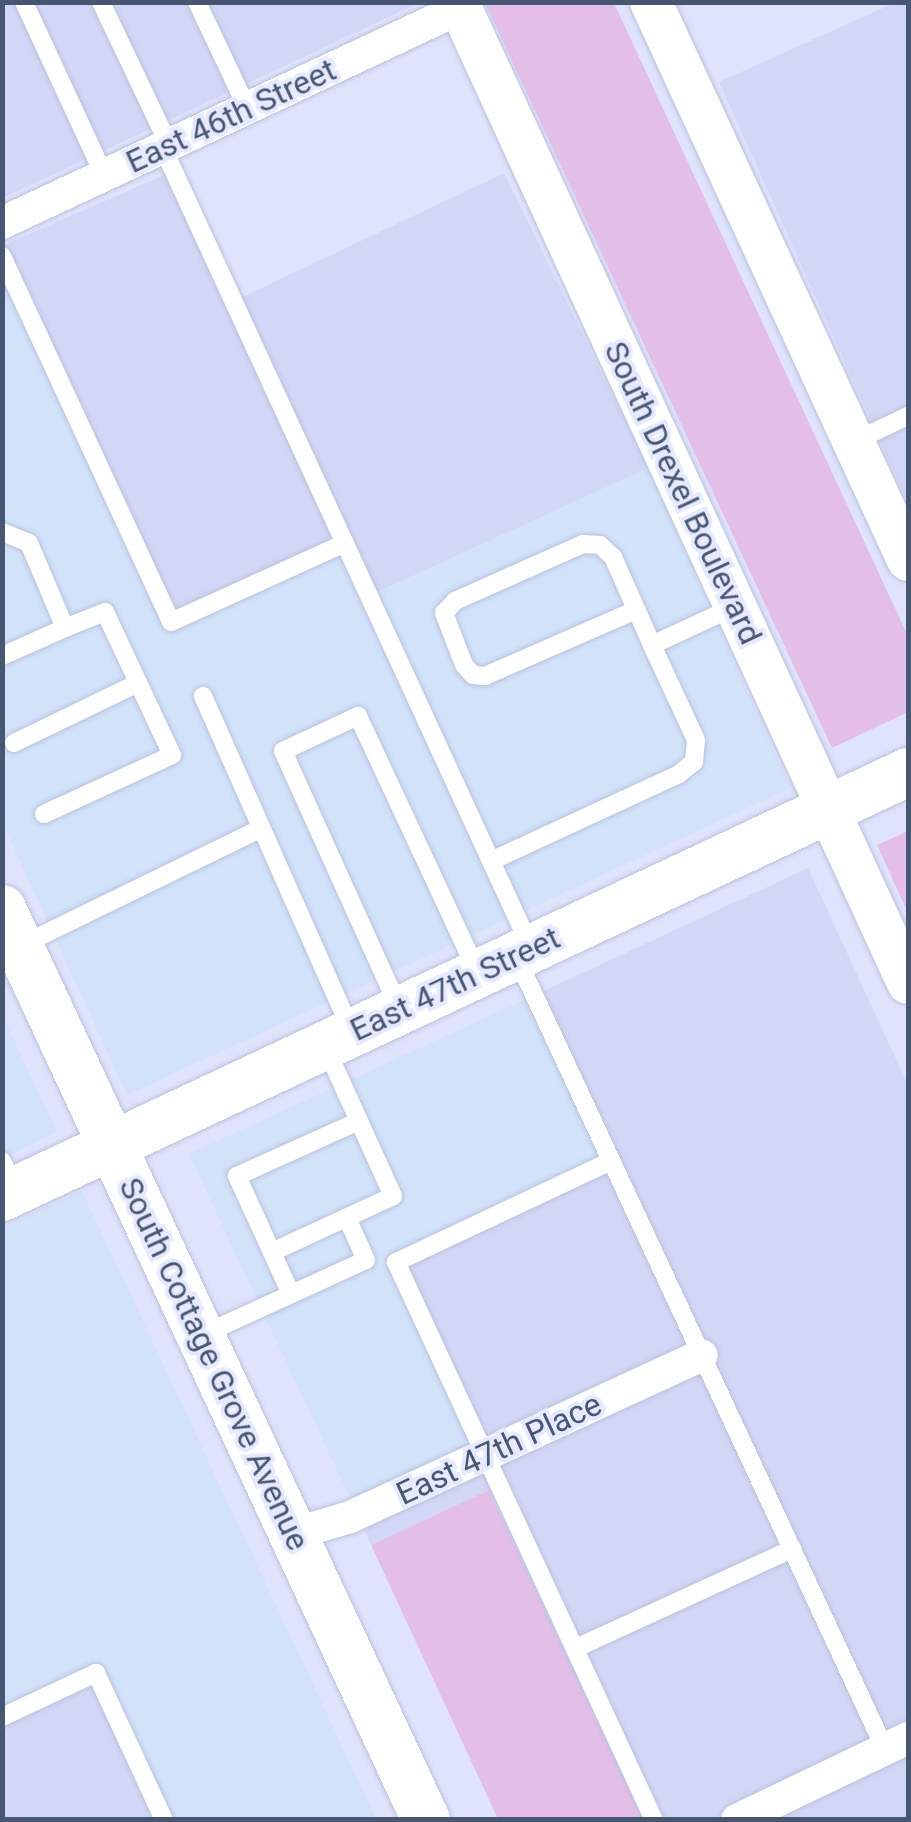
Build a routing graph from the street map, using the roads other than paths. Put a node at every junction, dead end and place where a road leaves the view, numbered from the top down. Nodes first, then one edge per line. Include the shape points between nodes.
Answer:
1 (24, 2) edge
2 (101, 2) edge
3 (197, 2) edge
4 (651, 2) edge
5 (459, 5) edge
6 (247, 108) junction
7 (166, 147) junction
8 (104, 175) junction
9 (2, 223) edge
10 (2, 256) edge
11 (908, 416) edge
12 (854, 442) junction
13 (2, 532) edge
14 (344, 542) junction
15 (908, 560) edge
16 (735, 607) junction
17 (636, 610) junction
18 (65, 628) junction
19 (652, 646) junction
20 (3, 657) edge
21 (138, 683) junction
22 (203, 696) dead end
23 (14, 743) dead end
24 (908, 772) edge
25 (828, 810) junction
26 (44, 814) dead end
27 (260, 828) junction
28 (491, 861) junction
29 (13, 947) edge
30 (508, 959) junction
31 (908, 983) edge
32 (400, 1011) junction
33 (338, 1040) junction
34 (359, 1121) junction
35 (112, 1145) junction
36 (611, 1161) junction
37 (7, 1183) edge
38 (347, 1218) junction
39 (272, 1252) junction
40 (291, 1294) junction
41 (201, 1335) junction
42 (702, 1355) junction
43 (486, 1455) junction
44 (294, 1534) junction
45 (792, 1549) junction
46 (576, 1648) junction
47 (2, 1717) edge
48 (897, 1743) edge
49 (164, 1820) edge
50 (426, 1820) edge
51 (654, 1820) edge
52 (737, 1820) edge

1 - 8 lane
2 - 7 lane
3 - 6 lane
4 - 12 street
5 - 6 street, East 46th Street
5 - 16 street, South Drexel Boulevard
6 - 7 street, East 46th Street
7 - 8 street, East 46th Street
7 - 14 lane
8 - 9 street, East 46th Street
10 - 14 lane via 172,622
11 - 12 lane
12 - 15 street
13 - 18 lane via 29,544
14 - 28 lane
16 - 19 lane
16 - 25 street, South Drexel Boulevard
17 - 17 lane via 613,558 600,545 582,544 455,601 444,613 464,665 485,676
17 - 19 lane
18 - 20 lane
18 - 21 lane via 105,612
19 - 28 lane via 696,740 694,762
21 - 23 lane
21 - 26 lane via 172,754
22 - 27 lane
24 - 25 main road, East 47th Street
25 - 30 main road, East 47th Street
25 - 31 street, South Drexel Boulevard
27 - 29 lane
27 - 33 lane
28 - 30 lane
29 - 35 main road, South Cottage Grove Avenue
30 - 32 main road, East 47th Street
30 - 32 lane via 358,716 283,751
30 - 36 lane
32 - 33 main road, East 47th Street
33 - 34 lane
33 - 35 main road, East 47th Street
34 - 38 lane via 393,1196
34 - 39 lane via 237,1176
35 - 37 main road, East 47th Street
35 - 41 main road, South Cottage Grove Avenue
36 - 42 lane
36 - 43 lane via 396,1262
38 - 39 lane
38 - 40 lane via 366,1260
39 - 40 lane
40 - 41 lane
41 - 44 main road, South Cottage Grove Avenue
42 - 43 street, East 47th Place
42 - 45 lane
43 - 44 street, East 47th Place via 350,1518
43 - 46 lane
44 - 50 main road, South Cottage Grove Avenue
45 - 46 lane
45 - 48 lane
46 - 51 lane
47 - 49 lane via 96,1673
48 - 52 street

